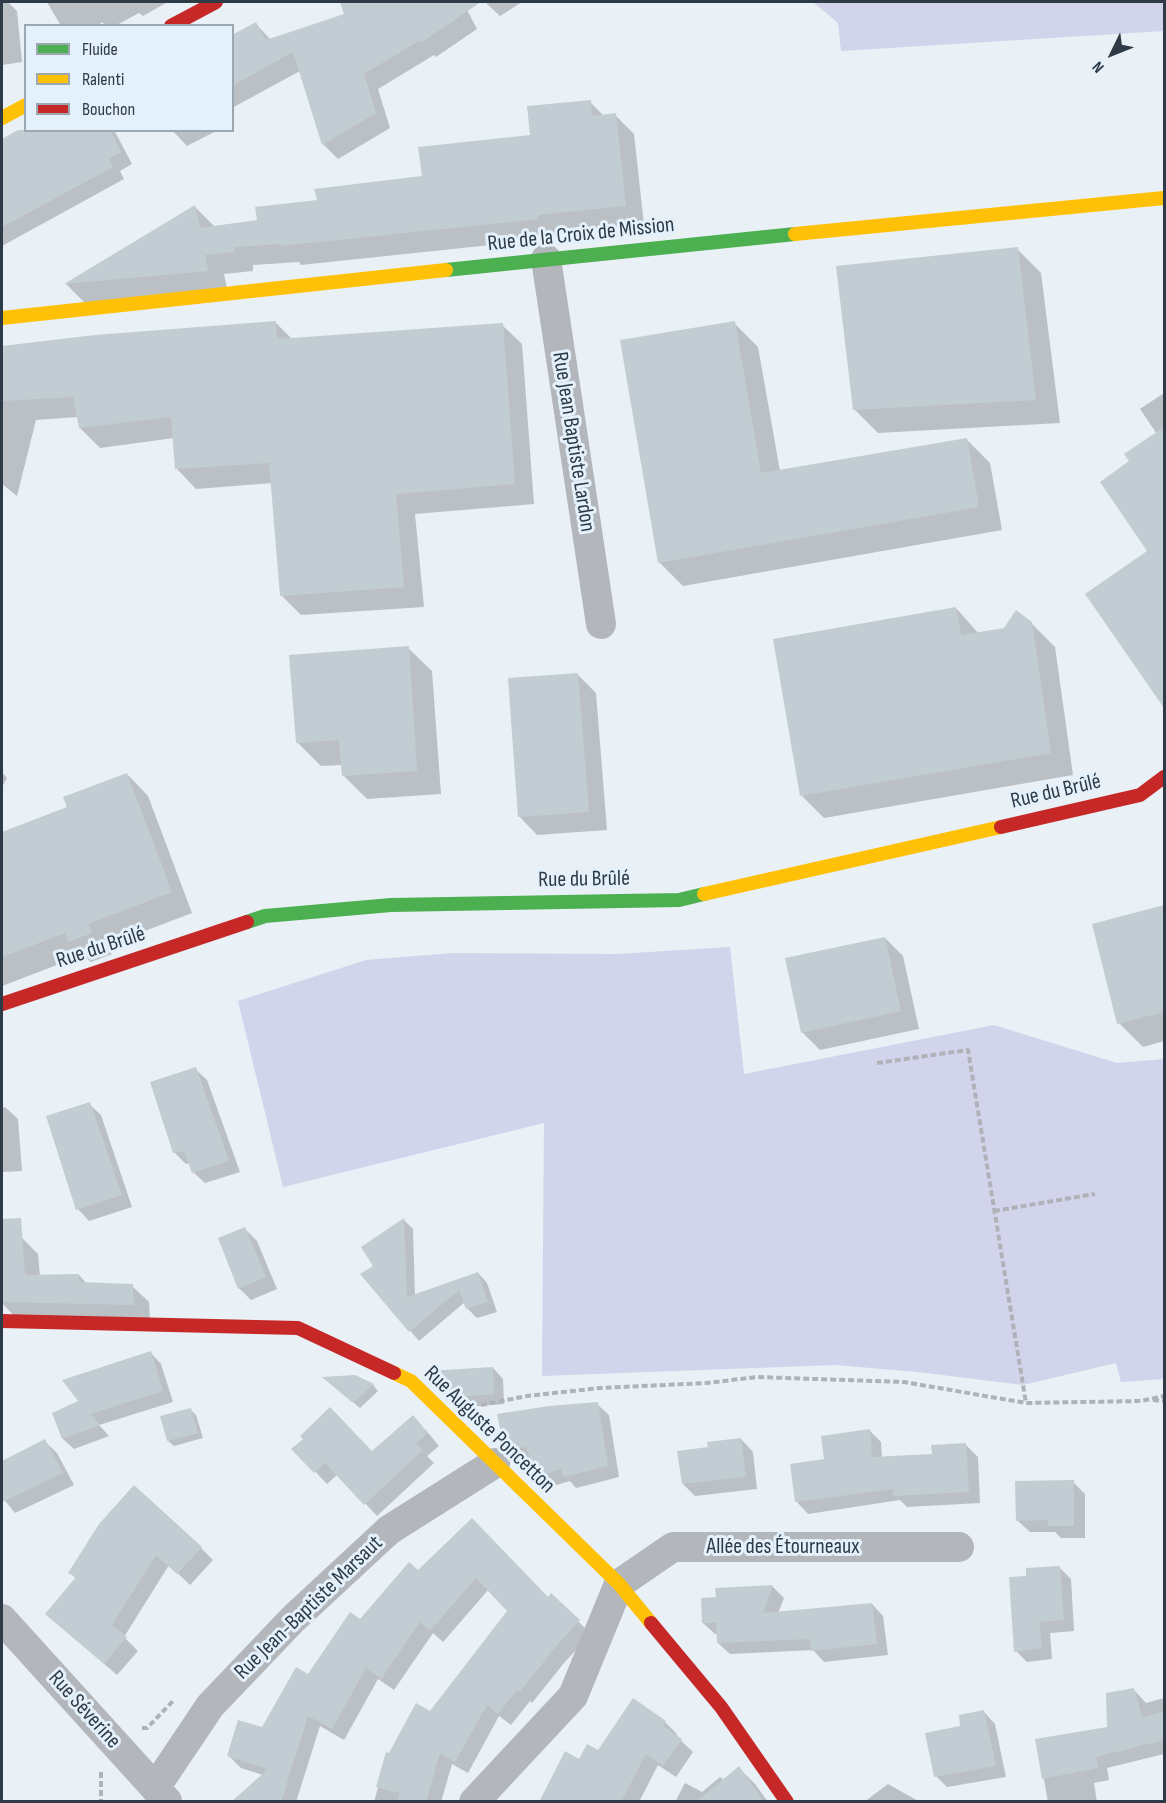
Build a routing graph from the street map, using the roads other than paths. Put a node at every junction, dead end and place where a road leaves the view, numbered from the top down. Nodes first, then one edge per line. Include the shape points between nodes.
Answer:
1 (216, 2) edge
2 (175, 24) edge
3 (24, 106) edge
4 (2, 118) edge
5 (1164, 198) edge
6 (546, 260) junction
7 (2, 318) edge
8 (601, 624) dead end
9 (1164, 777) edge
10 (2, 1004) edge
11 (2, 1321) edge
12 (495, 1463) junction
13 (959, 1547) dead end
14 (619, 1584) junction
15 (2, 1619) edge
16 (161, 1795) edge
17 (474, 1802) edge
18 (787, 1802) edge

1 - 2 street
3 - 4 street
5 - 6 street, Rue de la Croix de Mission
6 - 7 street, Rue de la Croix de Mission
6 - 8 street, Rue Jean Baptiste Lardon
9 - 10 street, Rue du Brûlé via 1140,795 680,900 391,905 265,916
11 - 12 street, Rue Auguste Poncetton via 298,1328 411,1382
12 - 14 street, Rue Auguste Poncetton
12 - 16 street, Rue Jean-Baptiste Marsaut via 389,1530 293,1619 210,1706
13 - 14 street, Allée des Étourneaux via 674,1547
14 - 17 street via 573,1696
14 - 18 street, Rue Auguste Poncetton via 722,1707
15 - 16 street, Rue Séverine

